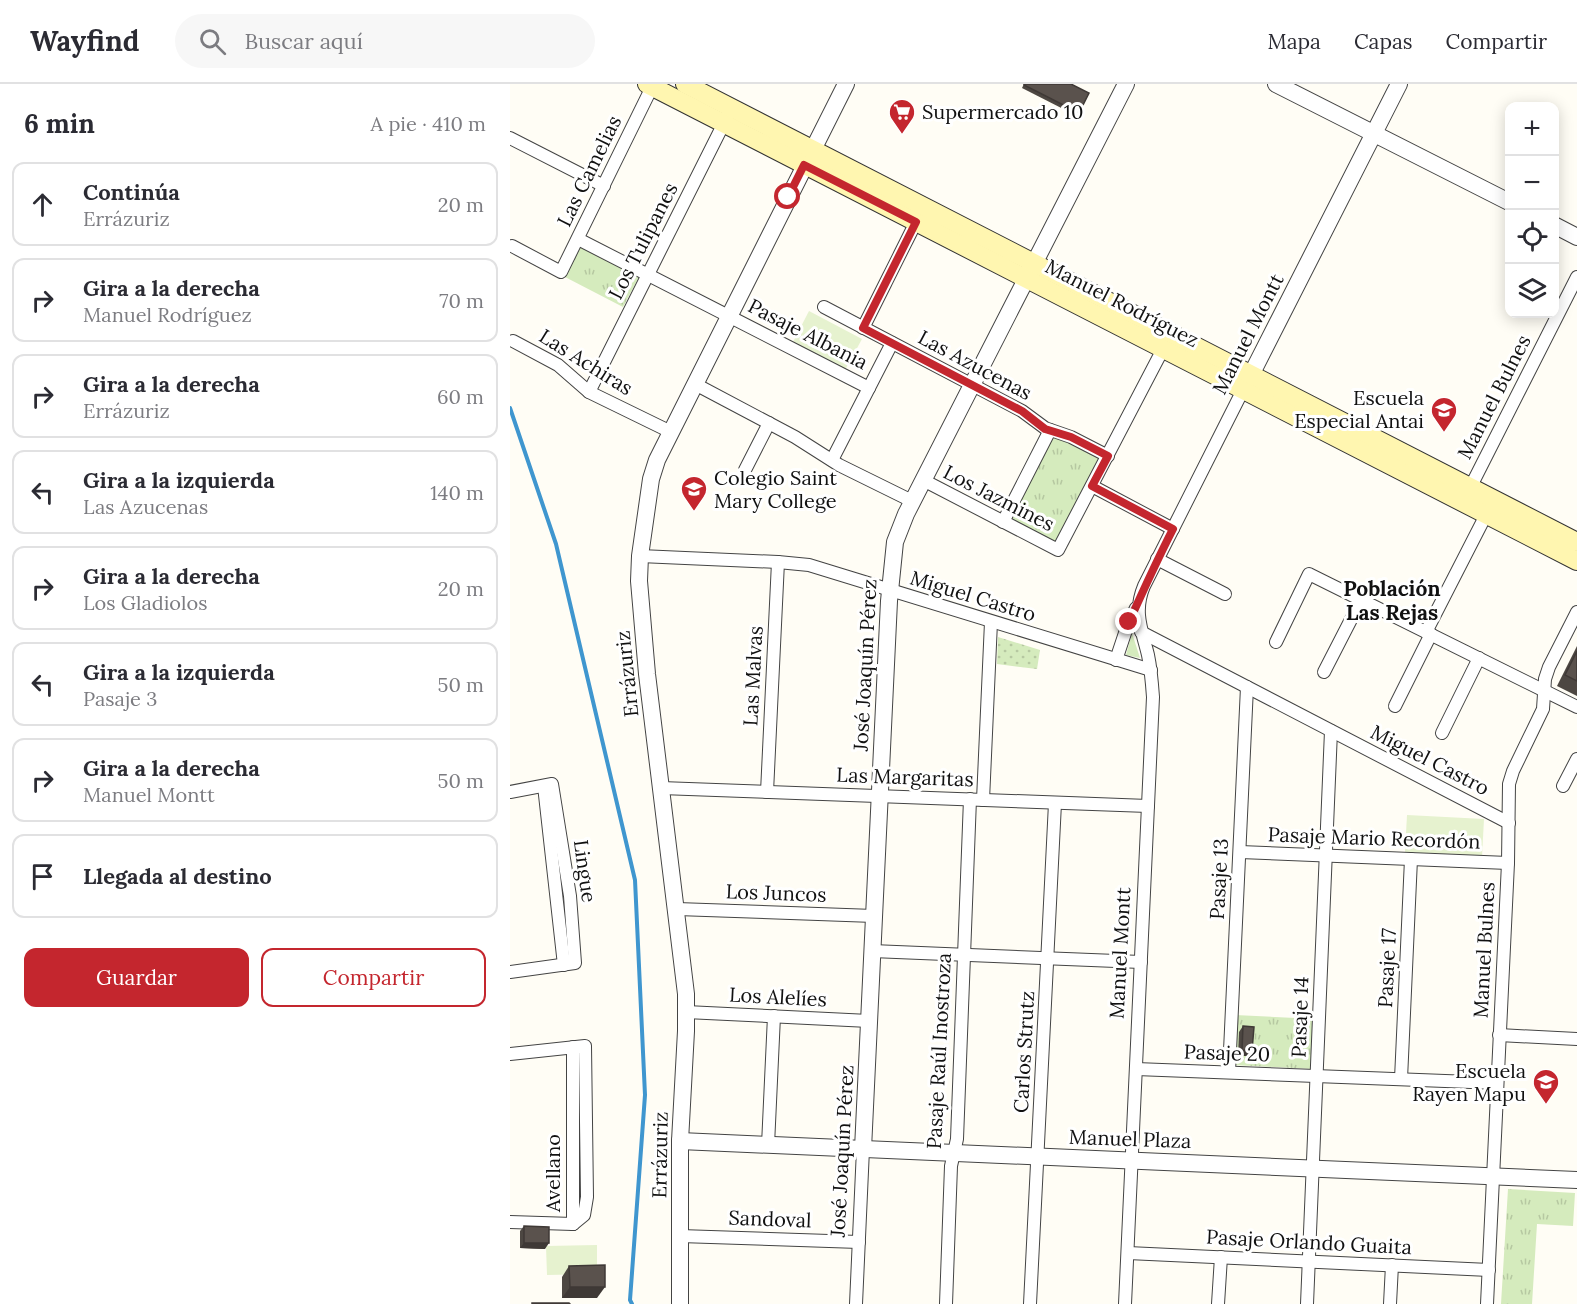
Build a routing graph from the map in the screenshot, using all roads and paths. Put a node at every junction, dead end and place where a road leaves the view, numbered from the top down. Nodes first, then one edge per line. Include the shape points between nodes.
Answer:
1 (685, 84) edge
2 (846, 84) edge
3 (1126, 84) edge
4 (1276, 84) edge
5 (1399, 84) edge
6 (650, 85) edge
7 (728, 116) junction
8 (1374, 134) junction
9 (510, 138) edge
10 (808, 157) junction
11 (603, 186) junction
12 (1505, 200) edge
13 (916, 222) junction
14 (1559, 228) edge
15 (1577, 237) edge
16 (578, 239) junction
17 (512, 246) dead end
18 (1030, 271) junction
19 (648, 274) junction
20 (1577, 277) edge
21 (824, 307) dead end
22 (729, 316) junction
23 (863, 328) junction
24 (513, 341) dead end
25 (892, 343) junction
26 (1163, 349) junction
27 (1247, 382) junction
28 (694, 384) junction
29 (971, 384) junction
30 (869, 388) junction
31 (589, 392) junction
32 (769, 423) junction
33 (1050, 430) junction
34 (671, 432) junction
35 (1108, 456) junction
36 (832, 460) junction
37 (745, 470) dead end
38 (922, 480) junction
39 (1092, 486) junction
40 (1466, 495) junction
41 (912, 501) junction
42 (1490, 507) junction
43 (1003, 522) junction
44 (1173, 529) junction
45 (1577, 542) edge
46 (640, 556) junction
47 (1157, 560) junction
48 (1577, 561) edge
49 (778, 562) junction
50 (890, 591) junction
51 (1225, 594) dead end
52 (1361, 600) junction
53 (1138, 605) junction
54 (1577, 612) edge
55 (991, 622) junction
56 (1141, 633) junction
57 (1429, 633) junction
58 (1276, 642) dead end
59 (1479, 658) junction
60 (1116, 660) junction
61 (1151, 670) junction
62 (1324, 672) dead end
63 (1247, 687) junction
64 (1544, 690) junction
65 (1395, 706) dead end
66 (1577, 707) edge
67 (1331, 731) junction
68 (1442, 733) dead end
69 (1577, 759) edge
70 (1563, 786) dead end
71 (662, 788) junction
72 (510, 792) edge
73 (767, 792) junction
74 (880, 796) junction
75 (970, 799) junction
76 (983, 800) junction
77 (1055, 803) junction
78 (1148, 806) junction
79 (1509, 823) junction
80 (1240, 852) junction
81 (1326, 855) junction
82 (1412, 859) junction
83 (1508, 863) junction
84 (677, 909) junction
85 (874, 916) junction
86 (872, 951) junction
87 (964, 955) junction
88 (1047, 959) junction
89 (1141, 962) junction
90 (510, 972) edge
91 (686, 1012) junction
92 (774, 1016) junction
93 (869, 1021) junction
94 (1500, 1035) junction
95 (1577, 1039) edge
96 (510, 1054) edge
97 (1136, 1069) junction
98 (1229, 1072) junction
99 (1317, 1076) junction
100 (1401, 1079) junction
101 (1497, 1083) junction
102 (680, 1141) junction
103 (768, 1145) junction
104 (863, 1149) junction
105 (954, 1153) junction
106 (1038, 1156) junction
107 (1132, 1160) junction
108 (1313, 1168) junction
109 (1493, 1176) junction
110 (1577, 1180) edge
111 (510, 1222) edge
112 (680, 1236) junction
113 (859, 1242) junction
114 (1128, 1252) junction
115 (1221, 1257) junction
116 (1309, 1261) junction
117 (1392, 1265) junction
118 (1489, 1270) junction
119 (680, 1304) edge
120 (856, 1304) edge
121 (946, 1304) edge
122 (1030, 1304) edge
123 (1125, 1304) edge
124 (1218, 1304) edge
125 (1307, 1304) edge
126 (1390, 1304) edge
127 (1487, 1304) edge

1 - 7 main road, Manuel Rodríguez
2 - 10 street, Errázuriz
3 - 18 street, José Joaquín Pérez
4 - 8 street
5 - 8 street, Manuel Montt
6 - 7 main road, Manuel Rodríguez
6 - 11 street, Las Camelias
7 - 10 main road, Manuel Rodríguez
7 - 19 street, Los Tulipanes
8 - 12 street
8 - 27 street, Manuel Montt
9 - 11 street
10 - 13 main road, Manuel Rodríguez
10 - 18 main road, Manuel Rodríguez
10 - 22 street, Errázuriz
11 - 16 street, Las Camelias
13 - 18 main road, Manuel Rodríguez
13 - 23 street
14 - 15 street
16 - 17 street, Las Camelias via 561,272
16 - 19 street, Pasaje Albania
18 - 26 main road, Manuel Rodríguez
18 - 27 main road, Manuel Rodríguez
18 - 29 street, José Joaquín Pérez
19 - 22 street, Pasaje Albania
19 - 31 street, Los Tulipanes
20 - 40 street, Manuel Bulnes
21 - 23 street, Las Azucenas
22 - 28 street, Errázuriz
22 - 30 street, Pasaje Albania
23 - 25 street, Las Azucenas
24 - 31 street, Las Achiras via 558,365
25 - 29 street, Las Azucenas
25 - 30 street
26 - 27 main road, Manuel Rodríguez
26 - 35 street
27 - 40 main road, Manuel Rodríguez
27 - 44 street, Manuel Montt
28 - 32 street
28 - 34 street, Errázuriz
29 - 33 street, Las Azucenas
29 - 38 street, José Joaquín Pérez
30 - 36 street
31 - 34 street, Las Achiras
32 - 36 street
32 - 37 street
33 - 35 street, Las Azucenas
33 - 43 street
34 - 46 street, Errázuriz via 651,479
35 - 39 street
36 - 41 street
38 - 41 street, José Joaquín Pérez
38 - 43 street, Los Jazmines
39 - 43 street, Los Jazmines via 1058,550
39 - 44 street
40 - 42 main road, Manuel Rodríguez
41 - 50 street, José Joaquín Pérez via 895,542
42 - 45 main road, Manuel Rodríguez
42 - 48 main road, Manuel Rodríguez
42 - 57 street
44 - 47 street, Manuel Montt
46 - 49 street, Miguel Castro
46 - 71 street, Errázuriz via 647,674
47 - 51 street
47 - 53 street, Manuel Montt
49 - 50 street, Miguel Castro via 823,569
49 - 73 street, Las Malvas
50 - 55 street, Miguel Castro
50 - 74 street, José Joaquín Pérez
52 - 57 street
52 - 58 street via 1309,574
52 - 62 street
53 - 56 street, Manuel Montt
53 - 60 street, Manuel Montt
54 - 64 street, Manuel Bulnes via 1549,667
55 - 60 street, Miguel Castro
55 - 76 street
56 - 61 street, Manuel Montt
56 - 63 street, Miguel Castro
57 - 59 street
57 - 65 street
59 - 64 street
59 - 68 street
60 - 61 street, Miguel Castro
61 - 78 street, Manuel Montt
63 - 67 street, Miguel Castro
63 - 80 street, Pasaje 13
64 - 66 street
64 - 79 street, Manuel Bulnes via 1543,709 1510,779
67 - 79 street, Miguel Castro
67 - 81 street, Pasaje 14
69 - 70 street
71 - 73 street, Las Margaritas
71 - 84 street, Errázuriz
72 - 90 street, Lingue via 548,785 570,896 569,964
73 - 74 street, Las Margaritas
74 - 75 street, Las Margaritas
74 - 85 street, José Joaquín Pérez
75 - 76 street, Las Margaritas
75 - 87 street, Pasaje Raúl Inostroza
76 - 77 street, Las Margaritas
77 - 78 street, Las Margaritas
77 - 88 street, Carlos Strutz
78 - 89 street, Manuel Montt
79 - 83 street, Manuel Bulnes
80 - 81 street, Pasaje Mario Recordón
80 - 98 street, Pasaje 13
81 - 82 street, Pasaje Mario Recordón
81 - 99 street, Pasaje 14
82 - 83 street, Pasaje Mario Recordón
82 - 100 street, Pasaje 17
83 - 94 street, Manuel Bulnes
84 - 85 street, Los Juncos
84 - 91 street, Errázuriz
85 - 86 street, José Joaquín Pérez
86 - 87 street
86 - 93 street, José Joaquín Pérez
87 - 88 street
87 - 105 street, Pasaje Raúl Inostroza
88 - 89 street
88 - 106 street, Carlos Strutz
89 - 97 street, Manuel Montt
91 - 92 street, Los Alelíes
91 - 102 street, Errázuriz
92 - 93 street, Los Alelíes
92 - 103 street
93 - 104 street, José Joaquín Pérez
94 - 95 street
94 - 101 street, Manuel Bulnes
96 - 111 street, Avellano via 579,1046 587,1197 584,1215 573,1224
97 - 98 street, Pasaje 20
97 - 107 street, Manuel Montt
98 - 99 street, Pasaje 20
99 - 100 street, Pasaje 20
99 - 108 street, Pasaje 14
100 - 101 street, Pasaje 20
101 - 109 street, Manuel Bulnes
102 - 103 street, Manuel Plaza
102 - 112 street, Errázuriz
103 - 104 street, Manuel Plaza
104 - 105 street, Manuel Plaza
104 - 113 street, José Joaquín Pérez
105 - 106 street, Manuel Plaza
105 - 121 street, Pasaje Raúl Inostroza
106 - 107 street, Manuel Plaza
106 - 122 street, Carlos Strutz
107 - 108 street, Manuel Plaza
107 - 114 street, Manuel Montt
108 - 109 street, Manuel Plaza
108 - 116 street, Pasaje 14
109 - 110 street, Manuel Plaza
109 - 118 street, Manuel Bulnes
112 - 113 street, Sandoval
112 - 119 street, Errázuriz
113 - 120 street, José Joaquín Pérez
114 - 115 street, Pasaje Orlando Guaita
114 - 123 street, Manuel Montt
115 - 116 street, Pasaje Orlando Guaita
115 - 124 street
116 - 117 street, Pasaje Orlando Guaita
116 - 125 street, Pasaje 14
117 - 118 street, Pasaje Orlando Guaita
117 - 126 street
118 - 127 street, Manuel Bulnes

